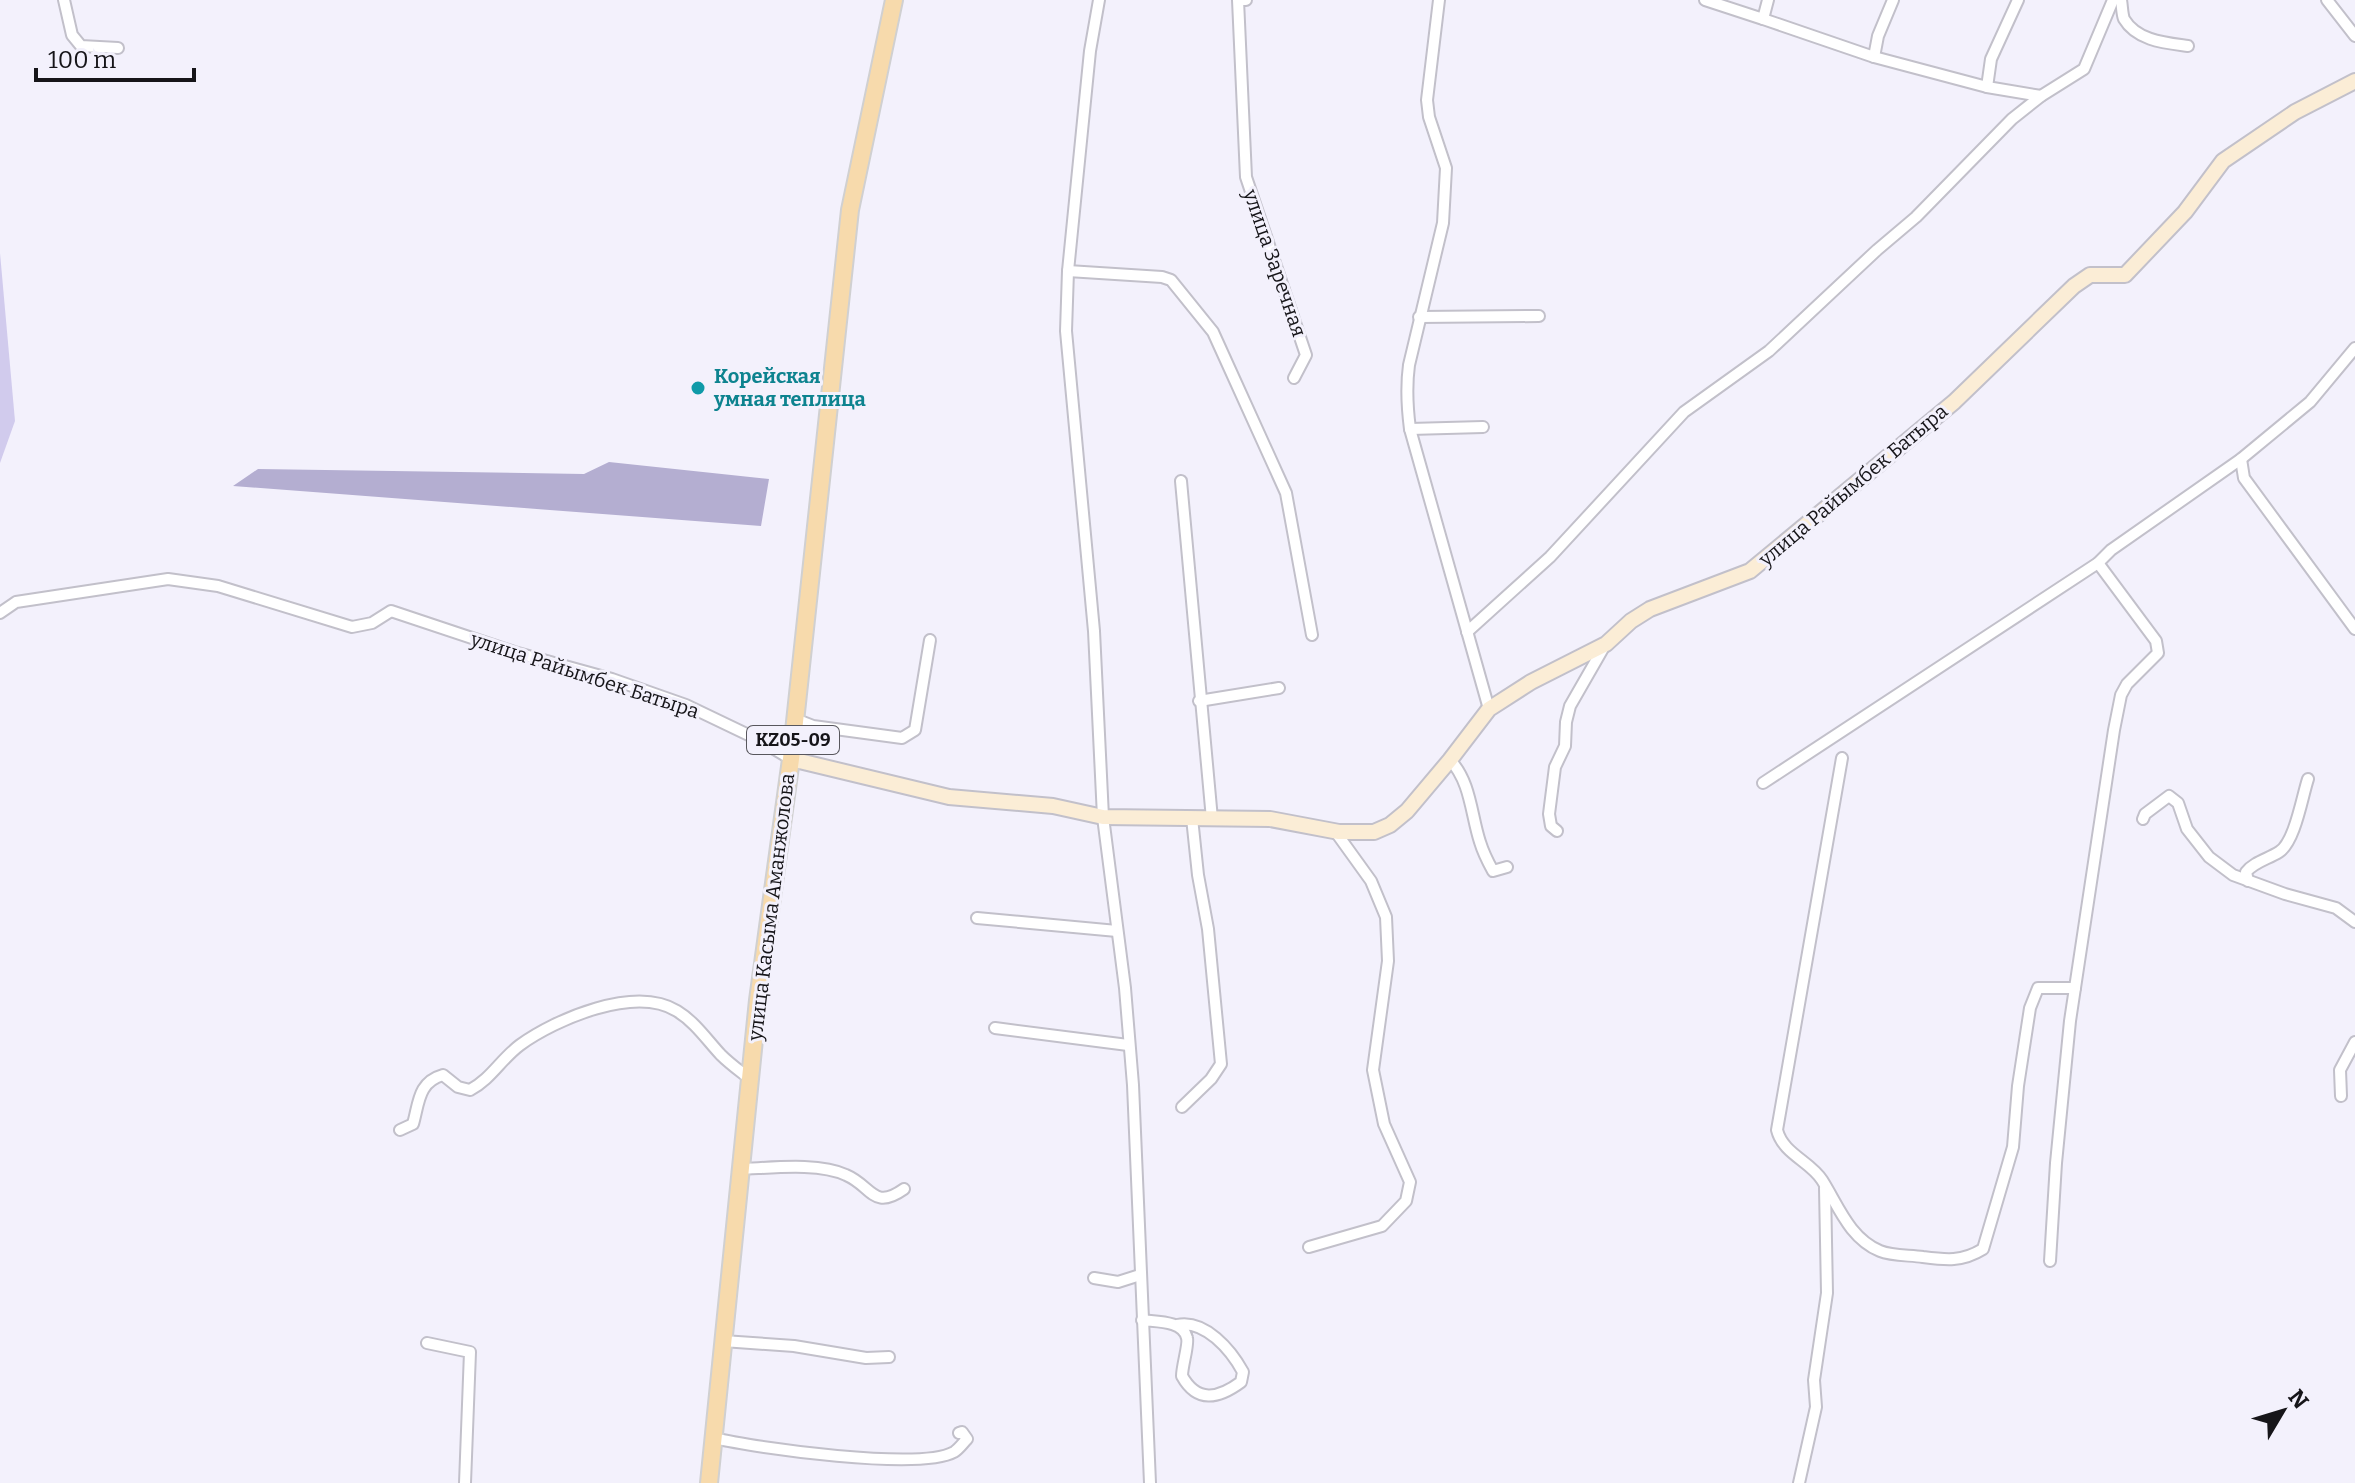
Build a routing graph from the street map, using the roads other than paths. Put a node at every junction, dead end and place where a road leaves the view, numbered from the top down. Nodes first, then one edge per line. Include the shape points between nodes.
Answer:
1 (64, 0) edge
2 (894, 0) edge
3 (1099, 0) edge
4 (1238, 0) edge
5 (1246, 0) edge
6 (1439, 0) edge
7 (1705, 0) edge
8 (1768, 0) edge
9 (1893, 0) edge
10 (2018, 0) edge
11 (2113, 0) edge
12 (2121, 0) edge
13 (2327, 0) edge
14 (1763, 19) junction
15 (2355, 36) edge
16 (2188, 46) dead end
17 (118, 48) dead end
18 (1874, 57) junction
19 (2355, 81) edge
20 (1987, 87) junction
21 (2041, 96) junction
22 (1068, 271) junction
23 (1539, 316) dead end
24 (1419, 317) junction
25 (2355, 348) edge
26 (1294, 378) dead end
27 (1483, 427) dead end
28 (1410, 429) junction
29 (2241, 459) junction
30 (1181, 481) dead end
31 (2098, 563) junction
32 (0, 613) edge
33 (2355, 629) edge
34 (1467, 632) junction
35 (1312, 635) dead end
36 (930, 640) dead end
37 (1606, 644) junction
38 (1279, 688) dead end
39 (1199, 701) junction
40 (1489, 709) junction
41 (795, 719) junction
42 (1842, 758) dead end
43 (791, 759) junction
44 (1450, 760) junction
45 (2308, 779) dead end
46 (1763, 783) dead end
47 (1103, 817) junction
48 (1192, 818) junction
49 (1212, 819) junction
50 (2143, 819) dead end
51 (1335, 831) junction
52 (1557, 831) dead end
53 (1507, 867) dead end
54 (2248, 881) junction
55 (977, 918) dead end
56 (2355, 922) edge
57 (1117, 931) junction
58 (2075, 988) junction
59 (995, 1028) dead end
60 (2355, 1042) edge
61 (1128, 1045) junction
62 (750, 1079) junction
63 (2341, 1096) dead end
64 (1182, 1107) dead end
65 (400, 1130) dead end
66 (741, 1169) junction
67 (1825, 1188) junction
68 (904, 1189) dead end
69 (1309, 1247) dead end
70 (2050, 1261) dead end
71 (1140, 1275) junction
72 (1094, 1278) dead end
73 (1142, 1320) junction
74 (1177, 1325) junction
75 (723, 1341) junction
76 (427, 1343) dead end
77 (889, 1357) dead end
78 (959, 1433) dead end
79 (714, 1438) junction
80 (465, 1483) edge
81 (709, 1483) edge
82 (1150, 1483) edge
83 (1799, 1483) edge

1 - 17 street via 72,35 81,46
2 - 41 main road, улица Касыма Аманжолова / KZ05-09 via 850,210
3 - 22 street
4 - 5 street
4 - 26 street, улица Заречная via 1246,177 1306,355
6 - 24 street via 1427,100 1446,168 1443,223
7 - 14 street
8 - 14 street
9 - 18 street
10 - 20 street via 1991,59
11 - 21 street via 2084,69
12 - 16 street via 2124,18 2136,31 2155,41
13 - 15 street
14 - 18 street
18 - 20 street
19 - 37 street, улица Райымбек Батыра via 2295,112 2223,161 2178,220 2125,275 2090,275 2074,286 1954,402 1750,571 1650,609
20 - 21 street
21 - 34 street via 1769,351 1684,412 1550,557
22 - 35 street via 1171,280 1213,332 1286,493
22 - 47 street via 1066,331 1094,631
23 - 24 street
24 - 28 street via 1406,388
25 - 29 street via 2310,402
27 - 28 street
28 - 34 street
29 - 31 street
29 - 33 street via 2244,478
30 - 39 street
31 - 46 street
31 - 58 street via 2156,641 2158,653 2121,695
32 - 43 street, улица Райымбек Батыра via 16,602 168,579 218,586 352,627 391,611 686,705
34 - 40 street
36 - 41 street via 915,730 902,738
37 - 40 street, улица Райымбек Батыра
37 - 52 street via 1566,722 1549,814
38 - 39 street
39 - 49 street
40 - 44 street, улица Райымбек Батыра
41 - 43 main road, улица Касыма Аманжолова / KZ05-09
42 - 67 street via 1777,1130 1783,1144
43 - 47 street, улица Райымбек Батыра via 949,797 1053,806
43 - 62 main road, улица Касыма Аманжолова / KZ05-09
44 - 51 street, улица Райымбек Батыра via 1390,825 1374,832
44 - 53 street via 1459,769 1493,871
45 - 54 street via 2283,850 2250,866
47 - 48 street, улица Райымбек Батыра
47 - 57 street
48 - 49 street, улица Райымбек Батыра
48 - 64 street via 1221,1064
49 - 51 street, улица Райымбек Батыра via 1270,819
50 - 54 street via 2169,796 2209,857
51 - 69 street via 1371,881 1386,917 1388,961 1373,1070 1384,1124 1410,1182 1406,1201 1382,1226
54 - 56 street via 2336,908
55 - 57 street
57 - 61 street
58 - 67 street via 2038,988 2030,1008 2013,1147 1983,1249 1952,1261 1880,1251 1843,1220
58 - 70 street
59 - 61 street
60 - 63 street via 2340,1070
61 - 71 street
62 - 65 street via 672,1009 610,1004 528,1040 470,1090 437,1076 422,1090 413,1124
62 - 66 main road, улица Касыма Аманжолова / KZ05-09
66 - 68 street via 818,1169 846,1175 878,1199 892,1198
66 - 75 main road, улица Касыма Аманжолова / KZ05-09
67 - 83 street via 1827,1293 1816,1351 1816,1407
71 - 72 street via 1118,1282
71 - 73 street
73 - 74 street
73 - 82 street
74 - 74 street via 1188,1339 1182,1376 1193,1392 1207,1396 1241,1382 1243,1372 1235,1357 1217,1339 1185,1323
75 - 77 street
75 - 79 main road, улица Касыма Аманжолова / KZ05-09
76 - 80 street via 470,1352
78 - 79 street via 967,1439 956,1451 921,1460 771,1449
79 - 81 main road, улица Касыма Аманжолова / KZ05-09

